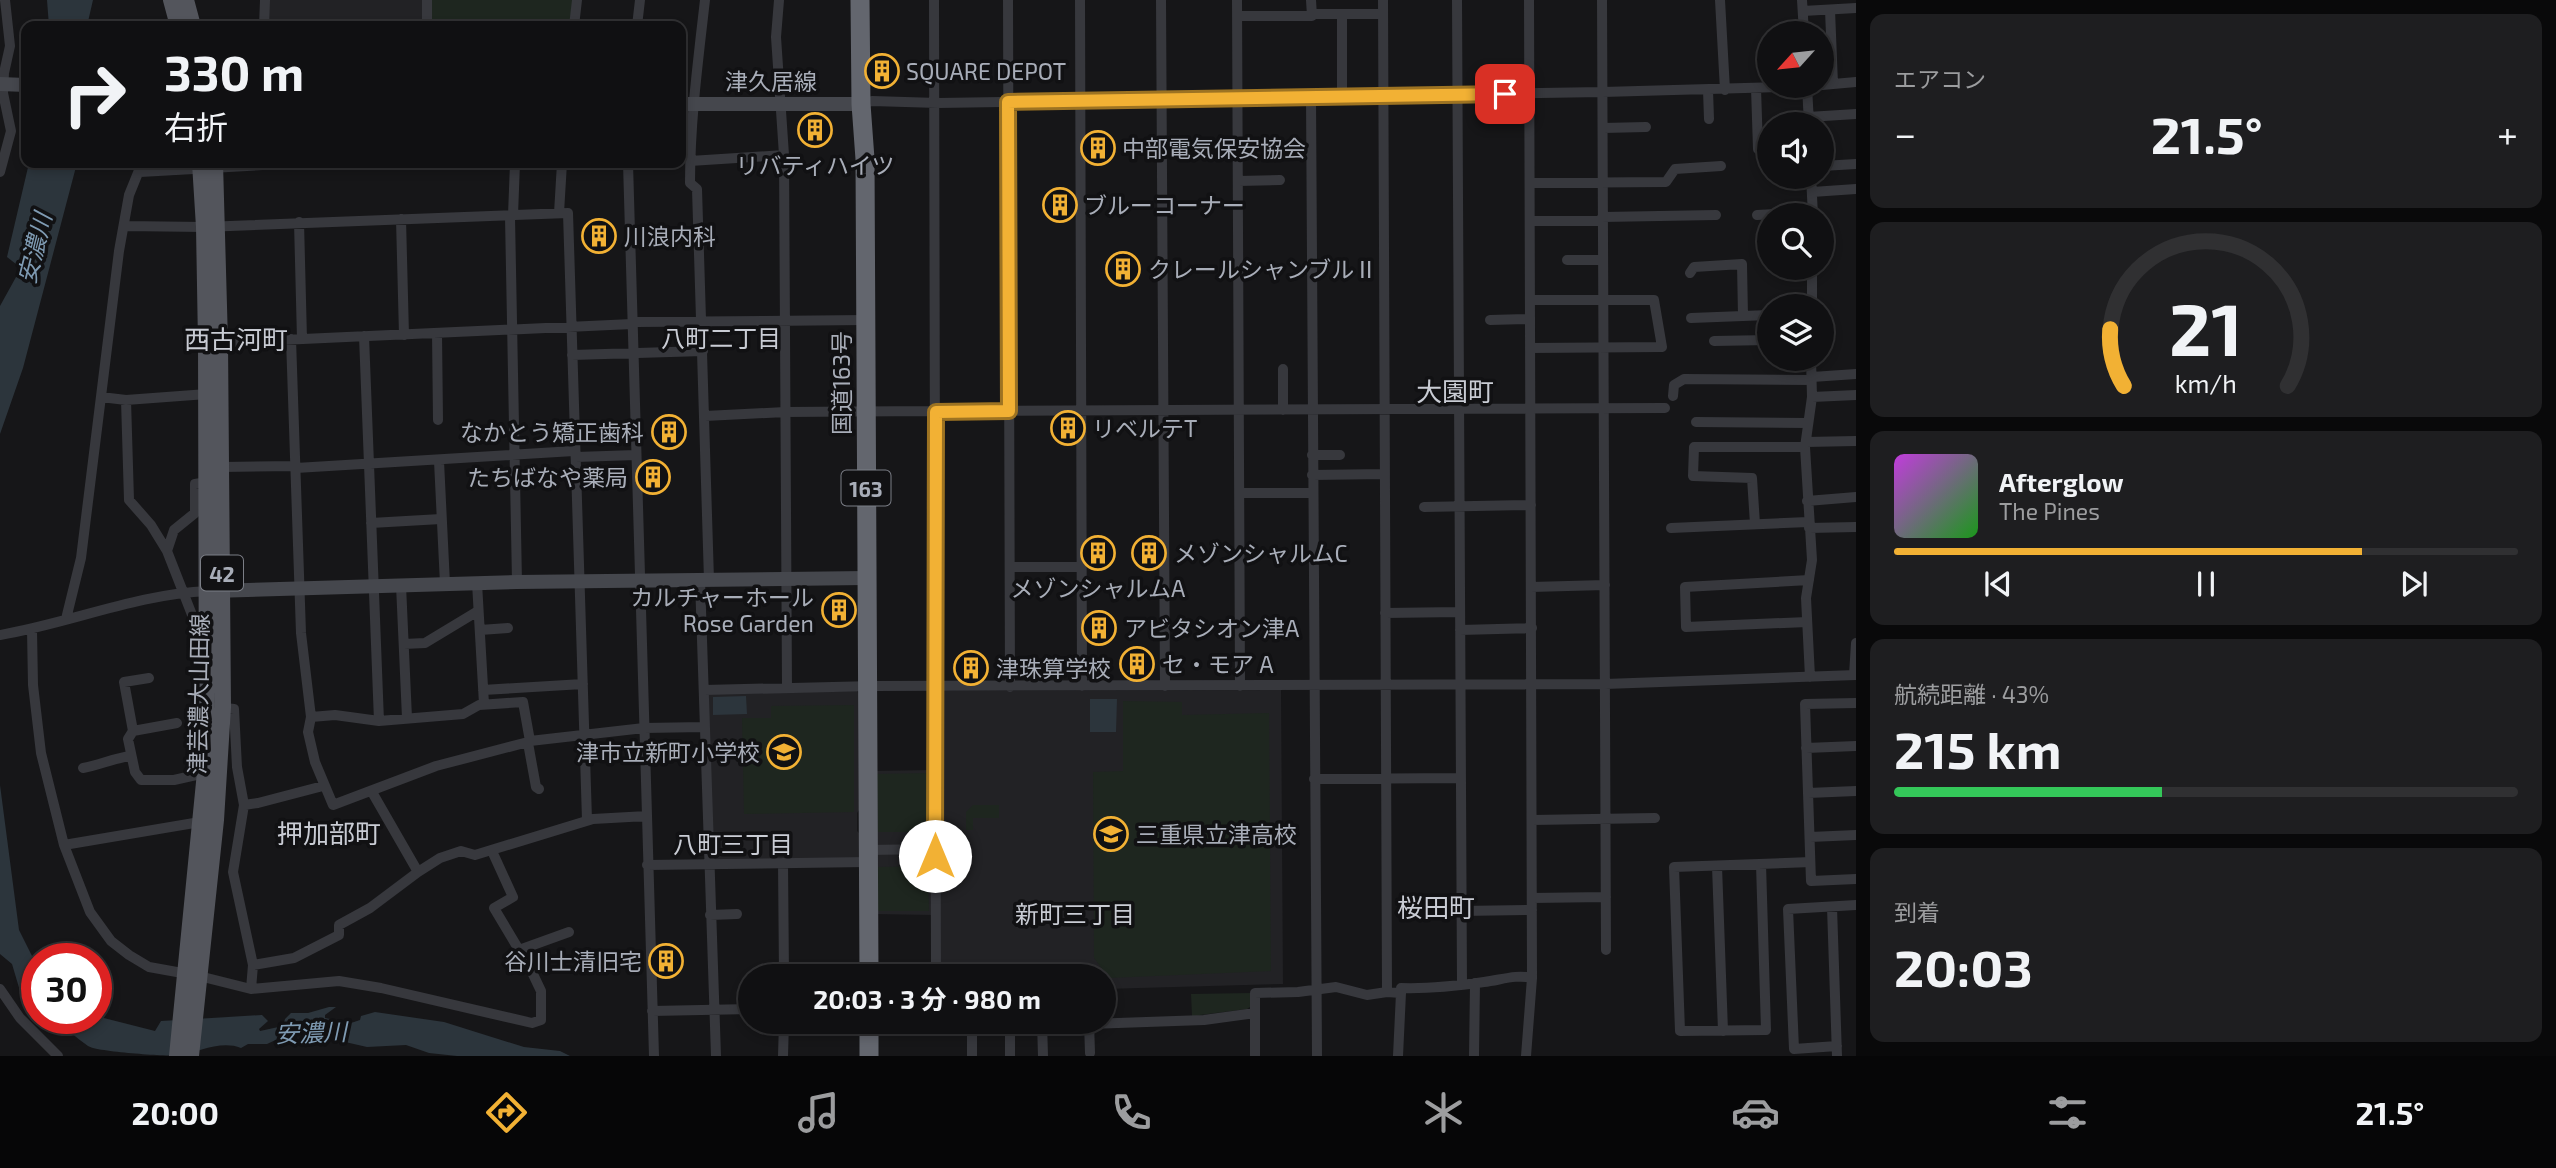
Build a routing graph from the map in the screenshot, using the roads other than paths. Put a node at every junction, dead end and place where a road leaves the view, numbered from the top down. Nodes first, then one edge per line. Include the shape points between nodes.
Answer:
1 (5, 0) edge
2 (172, 0) edge
3 (186, 0) edge
4 (265, 0) edge
5 (427, 0) edge
6 (577, 0) edge
7 (640, 0) edge
8 (705, 0) edge
9 (779, 0) edge
10 (860, 0) edge
11 (934, 0) edge
12 (1008, 0) edge
13 (1080, 0) edge
14 (1161, 0) edge
15 (1237, 0) edge
16 (1311, 0) edge
17 (1382, 0) edge
18 (1457, 0) edge
19 (1529, 0) edge
20 (1602, 0) edge
21 (1720, 0) edge
22 (1803, 5) edge
23 (1856, 8) edge
24 (1830, 10) junction
25 (1311, 13) junction
26 (1383, 13) junction
27 (1342, 14) junction
28 (1237, 16) junction
29 (177, 21) edge
30 (192, 21) edge
31 (264, 21) edge
32 (427, 21) edge
33 (575, 21) edge
34 (638, 21) edge
35 (1830, 21) edge
36 (1856, 82) edge
37 (0, 83) edge
38 (1834, 84) edge
39 (21, 85) edge
40 (1756, 88) joint
41 (1708, 90) junction
42 (1725, 90) junction
43 (1603, 92) junction
44 (1529, 93) junction
45 (1457, 95) junction
46 (1342, 96) junction
47 (1383, 96) junction
48 (1311, 97) junction
49 (1238, 98) junction
50 (1162, 99) junction
51 (1080, 101) junction
52 (934, 102) junction
53 (1008, 102) junction
54 (687, 104) edge
55 (781, 104) junction
56 (861, 104) junction
57 (1856, 114) edge
58 (1834, 117) edge
59 (1757, 118) edge
60 (1709, 119) dead end
61 (1646, 127) dead end
62 (1602, 128) junction
63 (784, 155) junction
64 (690, 161) junction
65 (1856, 164) edge
66 (1834, 165) edge
67 (1721, 166) dead end
68 (141, 168) edge
69 (207, 168) edge
70 (514, 168) edge
71 (562, 168) edge
72 (628, 168) edge
73 (0, 172) edge
74 (1280, 180) dead end
75 (1238, 181) junction
76 (1602, 182) junction
77 (1530, 183) junction
78 (1812, 189) edge
79 (1856, 189) edge
80 (1812, 192) junction
81 (1812, 203) edge
82 (559, 213) junction
83 (513, 215) junction
84 (1716, 215) dead end
85 (1603, 217) junction
86 (401, 219) junction
87 (1530, 221) junction
88 (299, 222) junction
89 (124, 226) junction
90 (211, 226) junction
91 (1567, 260) dead end
92 (1602, 260) junction
93 (1690, 273) dead end
94 (1530, 300) junction
95 (1603, 300) junction
96 (1757, 315) edge
97 (1743, 316) junction
98 (1691, 318) dead end
99 (1530, 319) junction
100 (785, 320) junction
101 (866, 320) junction
102 (1490, 320) dead end
103 (702, 322) junction
104 (632, 324) junction
105 (571, 328) junction
106 (511, 330) junction
107 (437, 333) junction
108 (404, 335) junction
109 (364, 336) junction
110 (296, 339) junction
111 (1757, 340) edge
112 (1714, 341) dead end
113 (213, 343) junction
114 (1604, 347) junction
115 (1530, 348) junction
116 (703, 351) junction
117 (633, 353) junction
118 (572, 355) junction
119 (1283, 369) dead end
120 (1812, 371) edge
121 (1856, 374) edge
122 (1812, 378) junction
123 (206, 394) junction
124 (1856, 395) edge
125 (101, 397) junction
126 (1673, 397) dead end
127 (1812, 397) junction
128 (126, 400) junction
129 (1604, 408) junction
130 (1665, 408) dead end
131 (1459, 409) junction
132 (1530, 409) junction
133 (1240, 410) junction
134 (1283, 410) junction
135 (1312, 410) junction
136 (1384, 410) junction
137 (866, 411) junction
138 (1009, 411) junction
139 (1081, 411) junction
140 (1162, 411) junction
141 (785, 412) junction
142 (936, 412) junction
143 (705, 416) junction
144 (438, 421) dead end
145 (1696, 422) dead end
146 (1807, 423) junction
147 (1856, 441) edge
148 (1806, 444) junction
149 (575, 454) junction
150 (636, 455) junction
151 (513, 456) junction
152 (1312, 456) junction
153 (1340, 456) dead end
154 (439, 461) junction
155 (369, 465) junction
156 (222, 467) junction
157 (295, 467) junction
158 (1385, 474) junction
159 (1312, 475) junction
160 (207, 482) junction
161 (1240, 493) junction
162 (1312, 493) junction
163 (1856, 497) edge
164 (1807, 501) junction
165 (1531, 505) junction
166 (1459, 506) junction
167 (1424, 507) dead end
168 (441, 519) junction
169 (372, 523) junction
170 (1755, 524) junction
171 (1808, 525) junction
172 (1856, 527) edge
173 (1671, 528) dead end
174 (167, 551) junction
175 (1010, 567) junction
176 (1081, 568) junction
177 (866, 578) junction
178 (786, 579) junction
179 (704, 580) junction
180 (1809, 580) junction
181 (580, 581) junction
182 (640, 581) junction
183 (517, 582) junction
184 (477, 583) junction
185 (445, 584) junction
186 (401, 585) junction
187 (1605, 585) junction
188 (374, 586) junction
189 (1531, 587) junction
190 (300, 588) junction
191 (215, 591) junction
192 (184, 592) junction
193 (478, 611) junction
194 (1460, 612) junction
195 (1385, 613) junction
196 (66, 619) junction
197 (1807, 622) junction
198 (197, 625) dead end
199 (508, 628) dead end
200 (1532, 628) junction
201 (30, 630) junction
202 (480, 630) junction
203 (1460, 630) junction
204 (0, 635) edge
205 (1856, 643) edge
206 (404, 644) junction
207 (1855, 676) edge
208 (1810, 677) junction
209 (149, 678) dead end
210 (1531, 683) junction
211 (583, 684) junction
212 (1386, 684) junction
213 (1460, 684) junction
214 (1605, 684) junction
215 (1240, 685) junction
216 (1313, 685) junction
217 (867, 686) junction
218 (1082, 686) junction
219 (1164, 686) junction
220 (936, 687) junction
221 (1010, 687) junction
222 (787, 688) junction
223 (483, 690) junction
224 (704, 690) junction
225 (1856, 703) edge
226 (484, 704) junction
227 (215, 707) junction
228 (311, 717) junction
229 (407, 719) junction
230 (379, 721) junction
231 (177, 723) dead end
232 (704, 727) junction
233 (644, 728) junction
234 (133, 731) junction
235 (584, 733) junction
236 (529, 741) junction
237 (1856, 746) edge
238 (1806, 748) junction
239 (131, 756) junction
240 (83, 768) dead end
241 (205, 773) junction
242 (1461, 778) junction
243 (1314, 779) junction
244 (1386, 779) junction
245 (323, 786) junction
246 (539, 789) dead end
247 (1856, 791) edge
248 (372, 792) junction
249 (1808, 793) junction
250 (244, 805) junction
251 (647, 816) junction
252 (1655, 818) dead end
253 (1606, 819) junction
254 (587, 820) junction
255 (1532, 820) junction
256 (200, 822) junction
257 (1856, 835) edge
258 (1810, 837) junction
259 (64, 845) junction
260 (935, 849) junction
261 (492, 851) junction
262 (867, 856) junction
263 (1811, 862) junction
264 (783, 863) junction
265 (709, 864) junction
266 (1761, 864) junction
267 (648, 865) junction
268 (1717, 866) junction
269 (418, 872) junction
270 (1856, 879) edge
271 (1606, 897) junction
272 (1532, 898) junction
273 (1856, 905) edge
274 (1832, 907) junction
275 (1532, 910) junction
276 (1461, 911) junction
277 (737, 914) dead end
278 (710, 915) junction
279 (569, 932) dead end
280 (519, 950) junction
281 (1606, 950) dead end
282 (784, 964) edge
283 (869, 964) edge
284 (936, 964) edge
285 (253, 965) junction
286 (191, 978) junction
287 (1532, 978) junction
288 (1475, 984) junction
289 (1462, 985) junction
290 (0, 989) edge
291 (251, 989) junction
292 (1317, 991) junction
293 (1387, 992) junction
294 (1401, 993) junction
295 (738, 1010) edge
296 (652, 1011) junction
297 (713, 1011) junction
298 (1255, 1013) junction
299 (1116, 1022) edge
300 (1723, 1031) junction
301 (784, 1034) edge
302 (869, 1034) edge
303 (972, 1034) edge
304 (1010, 1034) edge
305 (1042, 1034) edge
306 (1089, 1034) edge
307 (1837, 1051) edge
308 (1090, 1053) dead end
309 (58, 1056) edge
310 (177, 1056) edge
311 (191, 1056) edge
312 (654, 1056) edge
313 (716, 1056) edge
314 (783, 1056) edge
315 (869, 1056) edge
316 (972, 1056) edge
317 (1010, 1056) edge
318 (1043, 1056) edge
319 (1255, 1056) edge
320 (1317, 1056) edge
321 (1398, 1056) edge
322 (1474, 1056) edge
323 (1526, 1056) edge

1 - 73 street via 10,46 3,93 11,131
2 - 29 main road
3 - 30 main road
4 - 31 street
5 - 32 street
6 - 33 street
7 - 34 street
8 - 54 street
9 - 55 street via 776,37
10 - 56 highway, 国道163号 / 163
11 - 52 street
12 - 53 street
13 - 51 street
14 - 50 street
15 - 28 street
16 - 25 street
17 - 26 street
18 - 45 street
19 - 44 street
20 - 43 street
21 - 42 street
22 - 24 street
23 - 24 street
24 - 35 street
25 - 27 street
25 - 28 street
26 - 27 street
26 - 47 street
27 - 46 street
28 - 49 street
36 - 38 street
37 - 39 street, bridge
40 - 42 street
40 - 59 street
41 - 42 street
41 - 43 street
41 - 60 street
43 - 44 street
43 - 62 street
44 - 45 street
44 - 77 street
45 - 47 street
45 - 131 street
46 - 47 street
46 - 48 street
47 - 136 street
48 - 49 street
48 - 135 street
49 - 50 street
49 - 75 street
50 - 51 street
50 - 140 street
51 - 53 street
51 - 139 street
52 - 53 street
52 - 56 street
52 - 142 street
53 - 138 street
54 - 55 street, 津久居線
54 - 64 street
55 - 56 street, 津久居線
55 - 63 street
56 - 101 highway, 国道163号 / 163
57 - 58 street
61 - 62 street
62 - 76 street
63 - 64 street
63 - 100 street
64 - 103 street via 690,183 697,189
65 - 66 street
67 - 76 street via 1675,169 1666,182
68 - 89 street via 129,195
69 - 90 main road, 津芸濃大山田線 / 42
70 - 83 street
71 - 82 street
72 - 104 street
74 - 75 street
75 - 133 street
76 - 77 street
76 - 85 street
77 - 87 street
78 - 80 street
79 - 80 street
80 - 81 street
82 - 83 street
82 - 105 street via 568,213
83 - 86 street
83 - 106 street
84 - 85 street
85 - 87 street via 1599,221
85 - 92 street
86 - 88 street
86 - 108 street
87 - 94 street
88 - 90 street
88 - 110 street
89 - 90 street
89 - 125 street
90 - 113 main road, 津芸濃大山田線 / 42
91 - 92 street
92 - 95 street
93 - 97 street via 1694,267 1742,264
94 - 95 street
94 - 99 street
95 - 114 street
95 - 114 street via 1654,300 1662,347
96 - 97 street
97 - 98 street
99 - 102 street
99 - 115 street
100 - 101 street
100 - 103 street
100 - 141 street
101 - 137 highway, 国道163号 / 163
103 - 104 street
103 - 116 street
104 - 105 street
104 - 117 street
105 - 106 street
105 - 118 street
106 - 107 street
106 - 151 street
107 - 108 street
107 - 144 street
108 - 109 street
109 - 110 street
109 - 155 street
110 - 113 street
110 - 157 street
111 - 112 street
113 - 123 main road, 津芸濃大山田線 / 42
113 - 156 main road, 津芸濃大山田線 / 42
114 - 115 street
114 - 129 street
115 - 132 street
116 - 117 street
116 - 143 street
117 - 118 street
117 - 150 street
118 - 149 street
119 - 134 street
120 - 122 street
121 - 122 street
122 - 126 street via 1684,379 1674,385
122 - 127 street
123 - 128 street
123 - 160 main road, 津芸濃大山田線 / 42
124 - 127 street
125 - 128 street
125 - 196 street via 82,558
127 - 146 street
128 - 174 street via 129,500
129 - 130 street
129 - 132 street
129 - 187 street
131 - 132 street
131 - 136 street
131 - 166 street
132 - 165 street
133 - 134 street
133 - 140 street
133 - 161 street
134 - 135 street
135 - 136 street
135 - 152 street
136 - 158 street
137 - 141 street
137 - 142 street
137 - 177 highway, 国道163号 / 163
138 - 139 street
138 - 142 street
138 - 175 street
139 - 140 street
139 - 176 street
140 - 219 street
141 - 143 street
141 - 178 street
142 - 220 street
143 - 179 street
145 - 146 street
146 - 148 street
147 - 148 street
148 - 164 street
148 - 170 street via 1694,447 1693,475 1752,478
149 - 150 street
149 - 151 street
149 - 181 street
150 - 182 street
151 - 154 street
151 - 183 street
152 - 153 street
152 - 159 street
154 - 155 street
154 - 168 street
155 - 157 street
155 - 169 street
156 - 157 street
156 - 160 street
156 - 191 main road, 津芸濃大山田線 / 42
157 - 190 street
158 - 159 street
158 - 195 street
159 - 162 street
160 - 174 street via 195,484 195,513 174,530
160 - 191 main road, 津芸濃大山田線 / 42
161 - 162 street
161 - 215 street
162 - 216 street
163 - 164 street
164 - 171 street
165 - 166 street
165 - 189 street
166 - 167 street
166 - 194 street
168 - 169 street
168 - 185 street
169 - 188 street
170 - 171 street
170 - 173 street
171 - 172 street
171 - 180 street
174 - 192 street
175 - 176 street
175 - 221 street
176 - 218 street
177 - 178 street
177 - 217 highway, 国道163号 / 163
178 - 179 street
178 - 222 street
179 - 182 street
179 - 224 street
180 - 197 street
180 - 197 street via 1685,587 1686,627
181 - 182 street
181 - 183 street
181 - 211 street
182 - 233 street
183 - 184 street
184 - 185 street
184 - 193 street
185 - 186 street
186 - 188 street
186 - 206 street
187 - 189 street
187 - 214 street
188 - 190 street
188 - 230 street
189 - 200 street
190 - 191 street
190 - 228 street
191 - 192 street
191 - 227 main road, 津芸濃大山田線 / 42
192 - 196 street
192 - 198 street
193 - 202 street
193 - 206 street via 425,643
194 - 195 street
194 - 203 street
195 - 212 street
196 - 201 street
197 - 208 street
199 - 202 street
200 - 203 street
200 - 210 street
201 - 204 street
201 - 259 street via 40,753
202 - 223 street
203 - 213 street
205 - 207 street
206 - 229 street
207 - 208 street
208 - 214 street
209 - 234 street via 124,682
210 - 213 street
210 - 214 street
210 - 255 street
211 - 223 street
211 - 235 street
212 - 213 street
212 - 216 street
212 - 244 street
213 - 242 street
214 - 253 street
215 - 216 street
215 - 219 street
216 - 243 street
217 - 220 street
217 - 222 street
217 - 262 highway, 国道163号 / 163
218 - 219 street
218 - 221 street
220 - 221 street
220 - 260 street
222 - 224 street
223 - 226 street
224 - 232 street
225 - 238 street via 1805,704
226 - 229 street via 463,714
226 - 236 street via 523,702
227 - 241 main road, 津芸濃大山田線 / 42
227 - 250 street via 234,709
227 - 286 main road, 津芸濃大山田線 / 42 via 216,820
228 - 230 street
228 - 245 street via 308,732
229 - 230 street
231 - 234 street
232 - 233 street
232 - 265 street
233 - 235 street
233 - 251 street
234 - 239 street via 128,739
235 - 236 street
235 - 254 street
236 - 246 street
236 - 248 street via 436,766
237 - 238 street
238 - 249 street
239 - 240 street
239 - 241 street via 141,780 174,780
241 - 256 main road, 津芸濃大山田線 / 42
242 - 244 street
242 - 276 street
243 - 244 street
243 - 292 street
244 - 293 street
245 - 248 street via 333,805
245 - 250 street
247 - 249 street
248 - 269 street
249 - 258 street
250 - 285 street via 233,872
251 - 254 street
251 - 267 street
252 - 253 street
253 - 255 street
253 - 271 street
254 - 261 street
255 - 272 street
256 - 259 street
256 - 286 main road, 津芸濃大山田線 / 42
257 - 258 street
258 - 263 street
259 - 286 street via 90,912 111,941 149,967
260 - 262 street
260 - 284 street
261 - 269 street via 450,853
261 - 280 street via 513,897 494,908
262 - 264 street
262 - 283 highway, 国道163号 / 163
263 - 266 street
263 - 270 street via 1811,881
264 - 265 street
264 - 282 street
265 - 267 street
265 - 278 street
266 - 268 street
266 - 300 street via 1766,1030
267 - 296 street
268 - 300 street
268 - 300 street via 1674,867 1680,1031
269 - 285 street via 339,925 339,935 294,958
271 - 272 street
271 - 281 street
272 - 275 street
273 - 274 street
274 - 307 street
274 - 307 street via 1788,909 1794,1049
275 - 276 street
275 - 287 street
276 - 289 street
277 - 278 street
278 - 297 street
279 - 280 street
280 - 291 street via 541,991 541,1020 532,1023 339,981
285 - 291 street
286 - 291 street
286 - 310 main road, 津芸濃大山田線 / 42
286 - 311 main road, 津芸濃大山田線 / 42
287 - 288 street via 1520,975
287 - 323 street
288 - 289 street
288 - 322 street
289 - 294 street via 1401,988
290 - 309 street via 20,1018
292 - 293 street via 1336,987 1367,995
292 - 298 street via 1255,993
292 - 320 street
293 - 294 street
294 - 321 street
295 - 297 street
296 - 297 street
296 - 312 street
297 - 313 street
298 - 299 street via 1204,1020
298 - 319 street
301 - 314 street
302 - 315 highway
303 - 316 street
304 - 317 street
305 - 318 street
306 - 308 street

